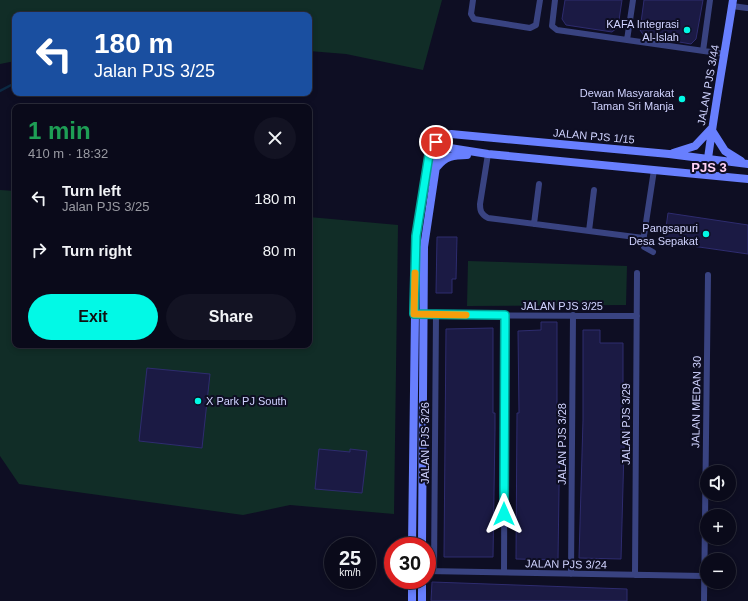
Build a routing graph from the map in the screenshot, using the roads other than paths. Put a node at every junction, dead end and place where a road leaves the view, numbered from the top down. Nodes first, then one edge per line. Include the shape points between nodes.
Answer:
1 (473, 0) edge
2 (540, 0) edge
3 (555, 0) edge
4 (633, 0) edge
5 (710, 0) edge
6 (732, 3) edge
7 (747, 8) dead end
8 (627, 40) junction
9 (702, 51) junction
10 (725, 54) junction
11 (711, 129) junction
12 (439, 138) junction
13 (445, 148) junction
14 (488, 154) junction
15 (668, 154) junction
16 (708, 159) junction
17 (748, 164) edge
18 (436, 168) junction
19 (654, 170) junction
20 (706, 174) junction
21 (748, 179) edge
22 (539, 184) dead end
23 (594, 190) dead end
24 (534, 224) junction
25 (589, 231) junction
26 (643, 238) junction
27 (653, 252) dead end
28 (637, 273) dead end
29 (708, 275) dead end
30 (414, 314) junction
31 (424, 315) junction
32 (436, 315) junction
33 (505, 315) junction
34 (573, 315) junction
35 (637, 316) junction
36 (412, 537) edge
37 (422, 537) edge
38 (434, 537) edge
39 (704, 553) edge
40 (436, 571) edge
41 (504, 572) junction
42 (571, 574) junction
43 (635, 575) junction
44 (700, 576) edge
45 (412, 589) edge
46 (422, 589) edge
47 (704, 589) edge
48 (412, 601) edge
49 (422, 601) edge
50 (704, 601) edge

1 - 2 street via 472,18 476,20 530,28 536,25
3 - 8 street via 552,26 554,30
4 - 8 street
5 - 9 street
6 - 7 street
6 - 10 main road, JALAN PJS 3/44
8 - 9 street
9 - 10 street
10 - 11 main road, JALAN PJS 3/44
11 - 15 main road via 695,146
11 - 16 main road, JALAN PJS 3/44
11 - 17 main road via 724,151
12 - 13 main road
12 - 15 main road, JALAN PJS 1/15 via 450,134
12 - 30 main road via 429,155 416,236
13 - 14 main road
13 - 18 main road via 439,154
14 - 18 main road via 448,157
14 - 19 main road
14 - 24 street via 480,211 488,218
15 - 16 main road, JALAN PJS 1/15
16 - 17 main road, JALAN PJS 1/15
16 - 20 main road, JALAN PJS 3/44
18 - 31 main road via 424,247
19 - 20 main road
19 - 26 street
20 - 21 main road
22 - 24 street
23 - 25 street
24 - 25 street
25 - 26 street
26 - 27 street via 644,247
28 - 35 street, JALAN PJS 3/29
29 - 39 street, JALAN MEDAN 30
30 - 31 street, JALAN PJS 3/25
30 - 36 main road
31 - 32 street, JALAN PJS 3/25
31 - 37 main road
32 - 33 street, JALAN PJS 3/25
32 - 38 street, JALAN PJS 3/26
33 - 34 street, JALAN PJS 3/25
33 - 41 street
34 - 35 street, JALAN PJS 3/25
34 - 42 street, JALAN PJS 3/28
35 - 43 street, JALAN PJS 3/29
40 - 41 street, JALAN PJS 3/24
41 - 42 street, JALAN PJS 3/24
42 - 43 street, JALAN PJS 3/24
43 - 44 street, JALAN PJS 3/24
45 - 48 main road
46 - 49 main road
47 - 50 street, JALAN MEDAN 30

